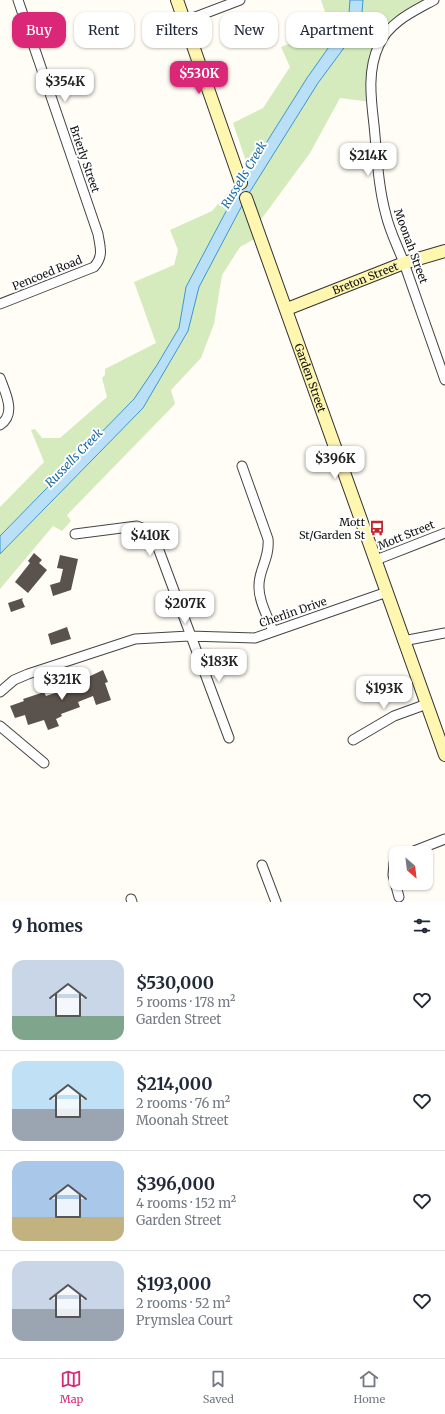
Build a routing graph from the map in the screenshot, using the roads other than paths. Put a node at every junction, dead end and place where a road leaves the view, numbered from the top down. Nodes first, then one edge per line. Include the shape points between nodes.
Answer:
1 (18, 0) edge
2 (177, 0) edge
3 (240, 0) edge
4 (434, 0) edge
5 (182, 12) edge
6 (209, 12) edge
7 (194, 48) edge
8 (91, 213) joint
9 (445, 251) edge
10 (404, 262) junction
11 (0, 304) edge
12 (287, 309) junction
13 (0, 378) edge
14 (445, 380) edge
15 (0, 425) edge
16 (242, 466) dead end
17 (445, 533) edge
18 (75, 534) dead end
19 (376, 560) junction
20 (387, 592) junction
21 (273, 631) junction
22 (445, 633) edge
23 (189, 636) junction
24 (404, 641) junction
25 (0, 692) edge
26 (427, 704) junction
27 (0, 726) edge
28 (229, 738) dead end
29 (354, 740) dead end
30 (445, 755) edge
31 (44, 763) dead end
32 (445, 840) edge
33 (428, 846) edge
34 (262, 864) dead end
35 (397, 890) edge
36 (399, 897) dead end
37 (276, 902) edge

1 - 8 street, Brierly Street
2 - 5 street, Garden Street
3 - 6 street
4 - 10 street, Moonah Street via 399,20 387,31 379,44 371,75 378,172 386,216
7 - 12 street, Garden Street
8 - 11 street, Pencoed Road via 102,254 94,266
9 - 10 street, Breton Street
10 - 12 street, Breton Street
10 - 14 street, Moonah Street
12 - 19 street, Garden Street
13 - 15 street via 9,402 9,410
16 - 21 street via 268,539 269,550 259,592
17 - 19 street, Mott Street
18 - 23 street via 137,526 147,530 154,537
19 - 20 street, Garden Street
20 - 21 street, Cherlin Drive
20 - 24 street, Garden Street
21 - 23 street, Cherlin Drive via 255,638
22 - 24 street
23 - 25 street, Cherlin Drive via 134,639 14,680
23 - 28 street
24 - 26 street, Garden Street
26 - 29 street via 394,716
26 - 30 street, Garden Street
27 - 31 street
32 - 33 street
34 - 37 street
35 - 36 street

